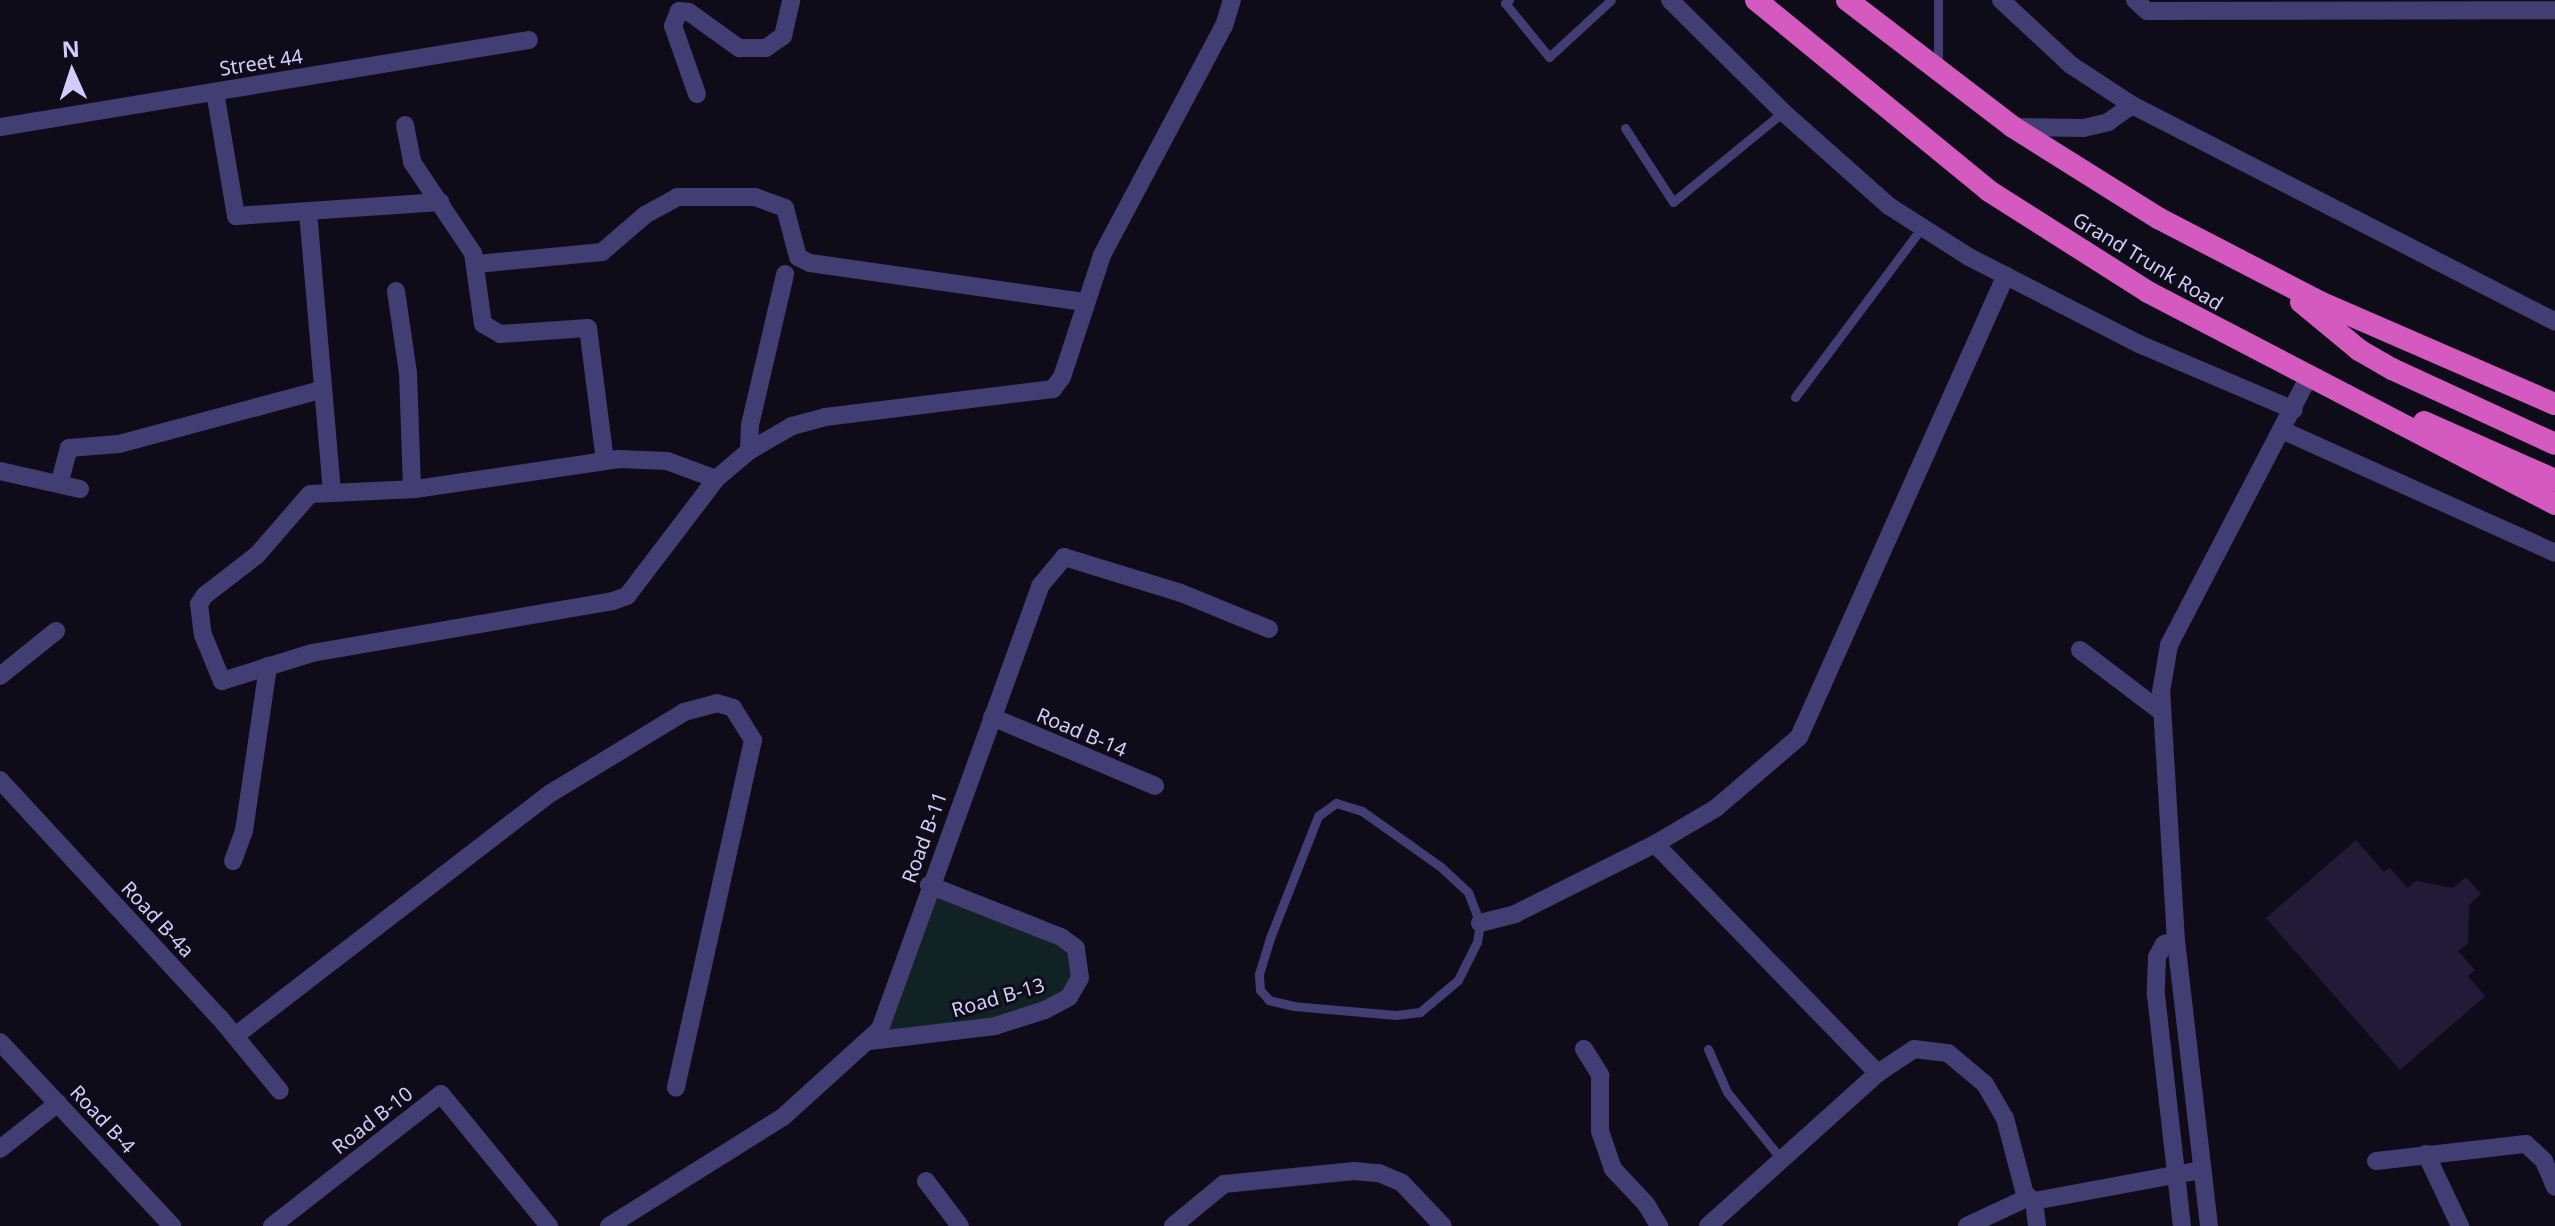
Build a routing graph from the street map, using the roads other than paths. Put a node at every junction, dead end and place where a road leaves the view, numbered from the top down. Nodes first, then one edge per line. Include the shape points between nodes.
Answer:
1 (791, 0) edge
2 (1232, 0) edge
3 (1509, 0) edge
4 (1611, 0) edge
5 (1670, 0) edge
6 (1756, 0) edge
7 (1847, 0) edge
8 (1938, 0) edge
9 (2001, 0) edge
10 (2141, 5) edge
11 (2529, 5) edge
12 (2555, 10) edge
13 (529, 40) dead end
14 (1938, 71) junction
15 (215, 92) junction
16 (697, 94) dead end
17 (2132, 105) junction
18 (1783, 112) junction
19 (405, 125) dead end
20 (0, 127) edge
21 (2013, 127) junction
22 (1625, 128) dead end
23 (441, 202) junction
24 (308, 212) junction
25 (1922, 227) junction
26 (477, 264) junction
27 (785, 274) dead end
28 (2006, 275) junction
29 (2273, 278) junction
30 (396, 291) dead end
31 (1084, 302) junction
32 (2555, 321) edge
33 (2310, 379) junction
34 (321, 390) junction
35 (1795, 397) dead end
36 (2555, 404) edge
37 (2294, 410) junction
38 (2284, 431) junction
39 (2555, 444) edge
40 (749, 451) junction
41 (605, 460) junction
42 (0, 471) edge
43 (716, 479) junction
44 (2555, 480) edge
45 (60, 481) junction
46 (80, 489) dead end
47 (412, 489) junction
48 (332, 491) junction
49 (2555, 504) edge
50 (2555, 553) edge
51 (1269, 629) dead end
52 (56, 631) dead end
53 (2080, 650) dead end
54 (268, 666) junction
55 (0, 676) edge
56 (2159, 710) junction
57 (992, 717) junction
58 (0, 780) edge
59 (1155, 786) dead end
60 (1655, 844) junction
61 (233, 861) dead end
62 (929, 885) junction
63 (1480, 923) junction
64 (2176, 941) junction
65 (235, 1036) junction
66 (870, 1041) junction
67 (0, 1042) edge
68 (1584, 1049) dead end
69 (1708, 1049) dead end
70 (1878, 1073) junction
71 (676, 1088) dead end
72 (280, 1091) dead end
73 (58, 1103) junction
74 (0, 1149) edge
75 (2426, 1154) junction
76 (1781, 1159) junction
77 (2376, 1161) dead end
78 (2201, 1170) junction
79 (2175, 1175) junction
80 (926, 1181) dead end
81 (2555, 1187) edge
82 (2032, 1199) junction
83 (172, 1226) edge
84 (272, 1226) edge
85 (549, 1226) edge
86 (609, 1226) edge
87 (960, 1226) edge
88 (1173, 1226) edge
89 (1443, 1226) edge
90 (1659, 1226) edge
91 (1708, 1226) edge
92 (1967, 1226) edge
93 (2037, 1226) edge
94 (2182, 1226) edge
95 (2209, 1226) edge
96 (2460, 1226) edge

1 - 16 street via 783,36 766,48 739,48 689,12 679,11 673,26
2 - 31 street via 1224,26 1123,210
3 - 4 lane via 1505,3 1549,57
5 - 18 street
6 - 33 highway, Grand Trunk Road via 1989,191 2148,292
7 - 14 highway, Grand Trunk Road
8 - 14 lane
9 - 17 street via 2071,65
10 - 11 street
11 - 12 street
13 - 15 street, Street 44
14 - 21 highway, Grand Trunk Road
15 - 20 street, Street 44
15 - 24 street via 236,216
17 - 21 street via 2108,122 2083,128
17 - 32 street
18 - 22 lane via 1673,202
18 - 25 street via 1889,206
19 - 23 street via 412,162
21 - 29 highway, Grand Trunk Road via 2158,218
23 - 24 street
23 - 26 street
24 - 34 street
25 - 28 street
25 - 35 lane
26 - 31 street via 602,252 645,215 677,197 755,197 785,208 798,257 810,263
26 - 41 street via 483,324 489,328 500,334 588,328
27 - 40 street via 750,425
28 - 37 street via 2139,344
28 - 60 street via 1813,716 1782,755 1727,799
29 - 36 highway, Grand Trunk Road
29 - 39 highway via 2370,357
30 - 47 street via 408,373
31 - 40 street via 1062,377 1042,394 825,417 792,426
33 - 37 street
33 - 44 highway
33 - 49 highway, Grand Trunk Road
34 - 45 street via 119,444 69,448
34 - 48 street
37 - 38 street
38 - 50 street
38 - 56 street via 2169,645
40 - 43 street
41 - 43 street via 655,459
41 - 47 street
42 - 45 street
43 - 54 street via 627,596 584,609 312,653
45 - 46 street
47 - 48 street
48 - 54 street via 310,494 257,555 199,604 203,635 222,681
51 - 57 street, Road B-11 via 1181,593 1064,557 1040,586
52 - 55 street
53 - 56 street
54 - 61 street via 244,831
56 - 64 street
57 - 59 street, Road B-14
57 - 62 street, Road B-11
58 - 65 street, Road B-4a
60 - 63 street via 1515,914
60 - 70 street
62 - 66 street, Road B-11 via 896,990
62 - 66 street, Road B-13 via 1061,937 1076,948 1080,978 1069,997 995,1026
63 - 63 lane via 1477,942 1458,980 1420,1012 1396,1015 1294,1006 1269,1000 1260,990 1259,974 1270,938 1318,816 1336,803 1362,811 1441,867 1468,892
64 - 78 street
64 - 79 street via 2164,944 2157,957 2156,995
65 - 71 street via 551,793 684,712 717,703 733,708 753,740
65 - 72 street, Road B-4a
66 - 86 street, Road B-11 via 783,1117
67 - 73 street, Road B-4
68 - 90 street via 1600,1075 1600,1131 1613,1169
69 - 76 lane via 1727,1092
70 - 76 street
70 - 82 street via 1914,1049 1948,1053 1972,1072 2005,1118
73 - 74 street
73 - 83 street, Road B-4
75 - 77 street
75 - 81 street via 2526,1144 2544,1161
75 - 96 street
76 - 91 street
78 - 79 street
78 - 95 street
79 - 82 street
79 - 94 street
80 - 87 street
82 - 92 street
82 - 93 street
84 - 85 street, Road B-10 via 441,1094
88 - 89 street via 1224,1184 1354,1171 1379,1173 1402,1183

